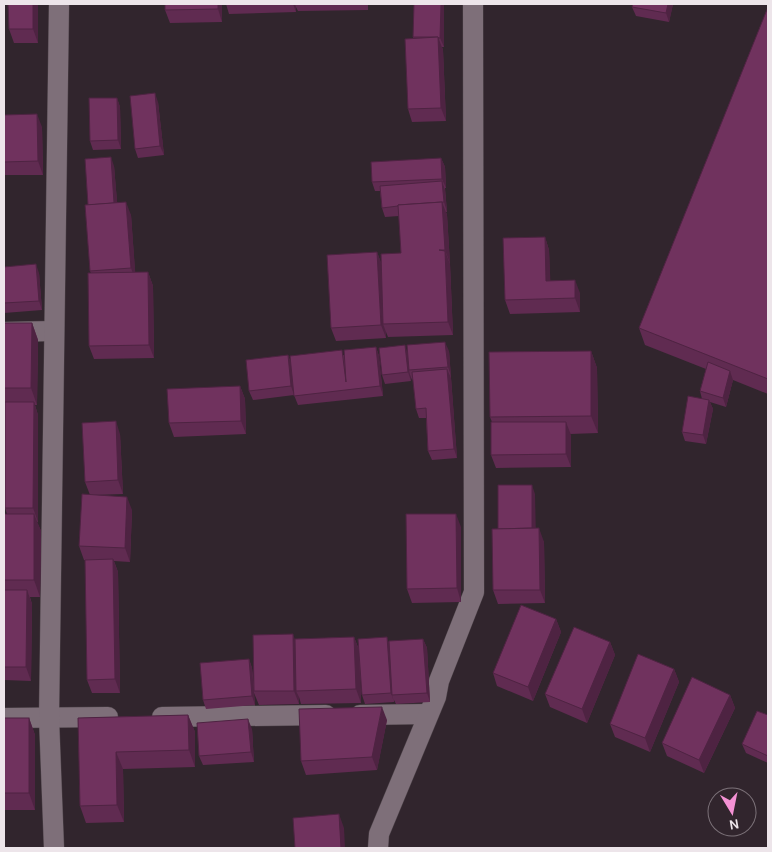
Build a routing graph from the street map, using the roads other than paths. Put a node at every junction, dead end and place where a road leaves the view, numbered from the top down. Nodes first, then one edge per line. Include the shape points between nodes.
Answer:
1 (59, 4) edge
2 (473, 4) edge
3 (54, 331) junction
4 (4, 332) edge
5 (428, 714) junction
6 (4, 718) edge
7 (49, 718) junction
8 (54, 848) edge
9 (378, 848) edge

1 - 3 street
2 - 5 street via 474,592
3 - 4 street
3 - 7 street
5 - 7 street
5 - 9 street via 380,834
6 - 7 street
7 - 8 street

